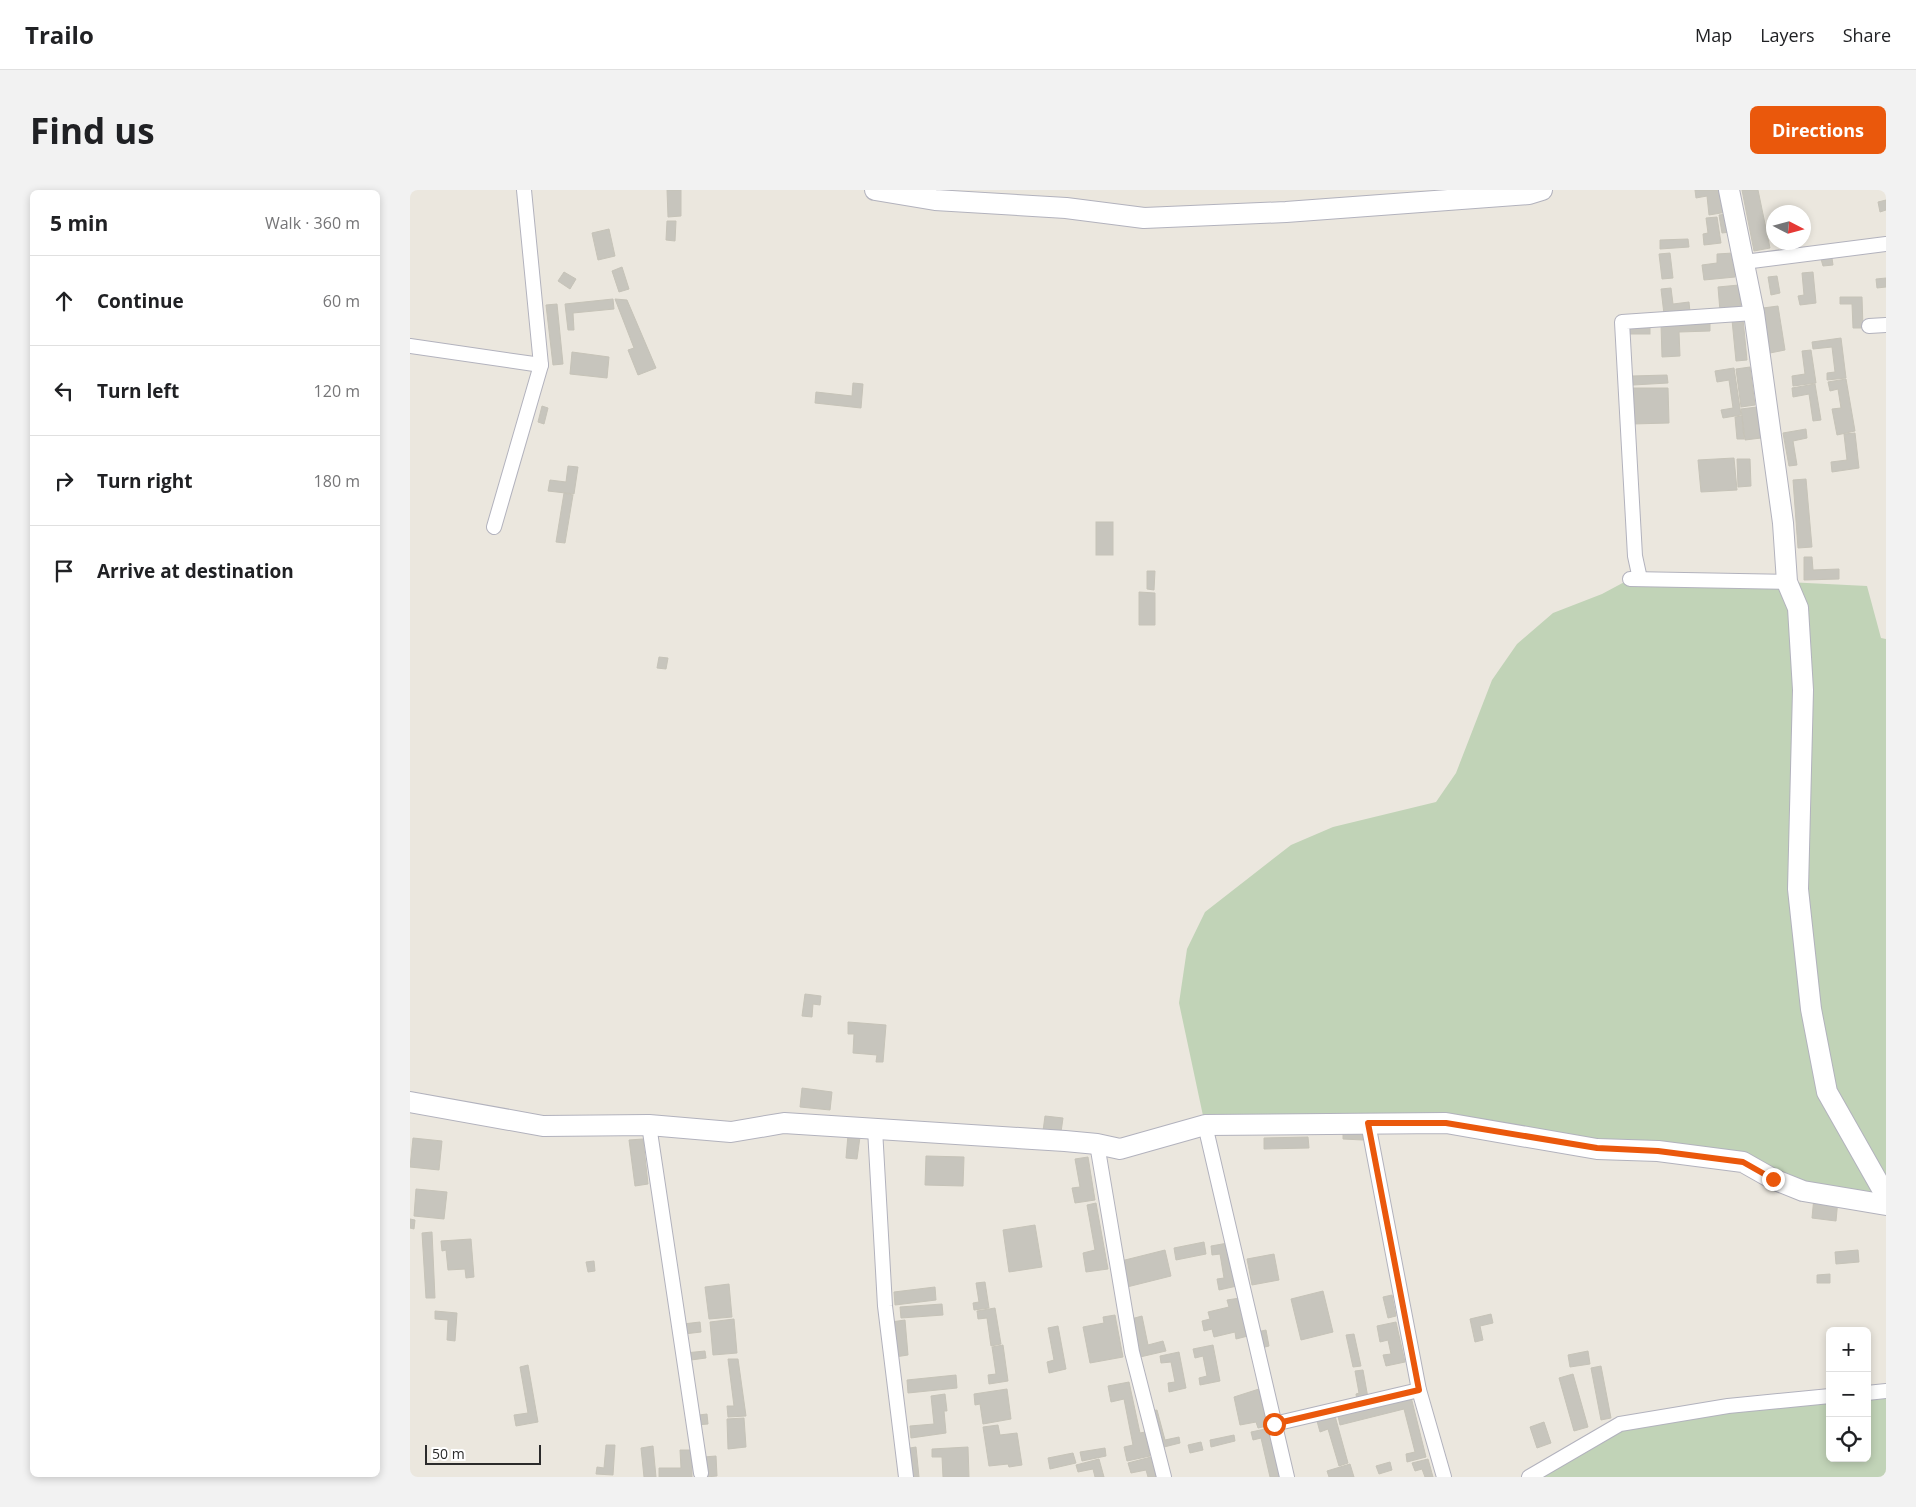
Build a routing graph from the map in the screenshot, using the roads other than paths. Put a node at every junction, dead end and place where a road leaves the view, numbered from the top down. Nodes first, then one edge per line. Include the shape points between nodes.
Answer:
1 (524, 190) edge
2 (875, 190) edge
3 (1542, 190) edge
4 (1729, 190) edge
5 (1521, 192) edge
6 (1886, 244) edge
7 (1744, 262) junction
8 (1754, 313) junction
9 (1886, 325) edge
10 (1869, 326) dead end
11 (410, 346) edge
12 (541, 365) junction
13 (494, 527) dead end
14 (1787, 582) junction
15 (410, 1102) edge
16 (1368, 1123) junction
17 (650, 1125) junction
18 (1205, 1125) junction
19 (875, 1129) junction
20 (1097, 1144) junction
21 (1886, 1196) edge
22 (1886, 1205) edge
23 (1419, 1390) junction
24 (1886, 1391) edge
25 (1871, 1393) edge
26 (1826, 1396) edge
27 (1274, 1424) junction
28 (701, 1473) dead end
29 (906, 1477) edge
30 (1164, 1477) edge
31 (1287, 1477) edge
32 (1444, 1477) edge
33 (1529, 1477) edge

1 - 12 street
2 - 5 street via 935,200 1066,208 1144,218 1286,212
3 - 5 street
4 - 7 street
6 - 7 street
7 - 8 street
8 - 14 street via 1783,523
8 - 14 street via 1622,322 1635,579
9 - 10 street
11 - 12 street
12 - 13 street
14 - 21 street via 1798,608 1803,690 1798,889 1811,1009 1827,1092
15 - 17 street via 543,1126
16 - 18 street
16 - 22 street via 1446,1123 1597,1148 1658,1151 1743,1162 1804,1191
16 - 23 street
17 - 19 street via 731,1132 784,1123
17 - 28 street
18 - 20 street via 1120,1149
18 - 27 street
19 - 20 street
19 - 29 street via 885,1306
20 - 30 street via 1132,1352
23 - 27 street
23 - 32 street
24 - 25 street
26 - 33 street via 1728,1406 1620,1424
27 - 31 street

